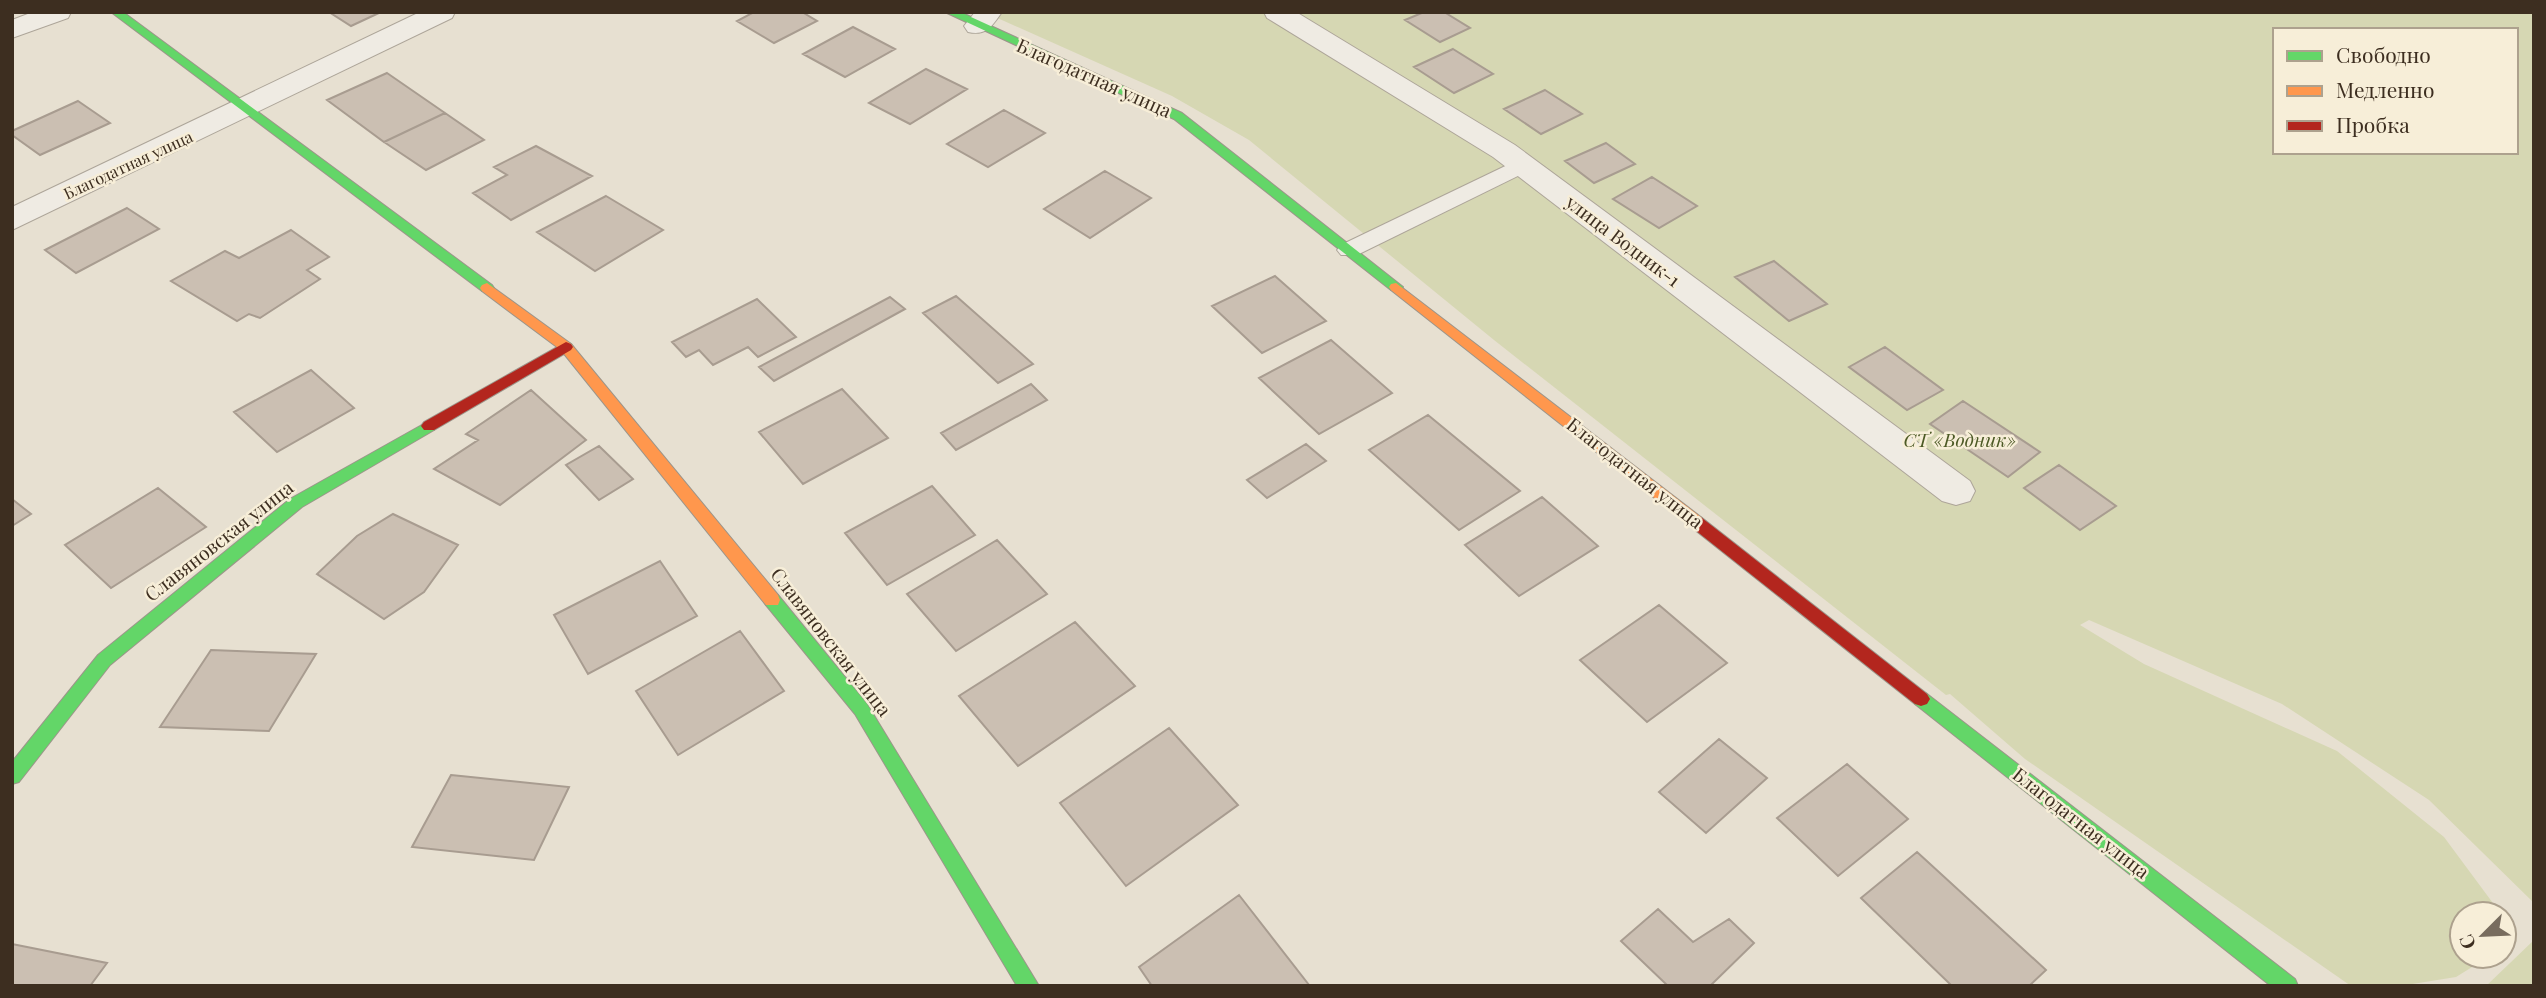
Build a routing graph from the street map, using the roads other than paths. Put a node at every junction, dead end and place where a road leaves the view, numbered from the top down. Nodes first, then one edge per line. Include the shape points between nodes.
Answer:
1 (58, 12) edge
2 (116, 12) edge
3 (442, 12) edge
4 (950, 12) edge
5 (1277, 12) edge
6 (984, 19) edge
7 (12, 30) edge
8 (244, 110) junction
9 (1522, 165) junction
10 (12, 220) edge
11 (1349, 250) junction
12 (566, 347) junction
13 (1956, 491) dead end
14 (12, 776) edge
15 (1029, 986) edge
16 (2288, 986) edge

1 - 7 street
2 - 8 street
3 - 8 street, Благодатная улица
4 - 6 street, Благодатная улица
5 - 9 street, улица Водник-1
6 - 11 street, Благодатная улица via 1178,116
8 - 10 street, Благодатная улица
8 - 12 street, Славяновская улица
9 - 11 lane
9 - 13 street, улица Водник-1
11 - 16 street, Благодатная улица
12 - 14 street, Славяновская улица via 296,503 104,660
12 - 15 street, Славяновская улица via 861,709

